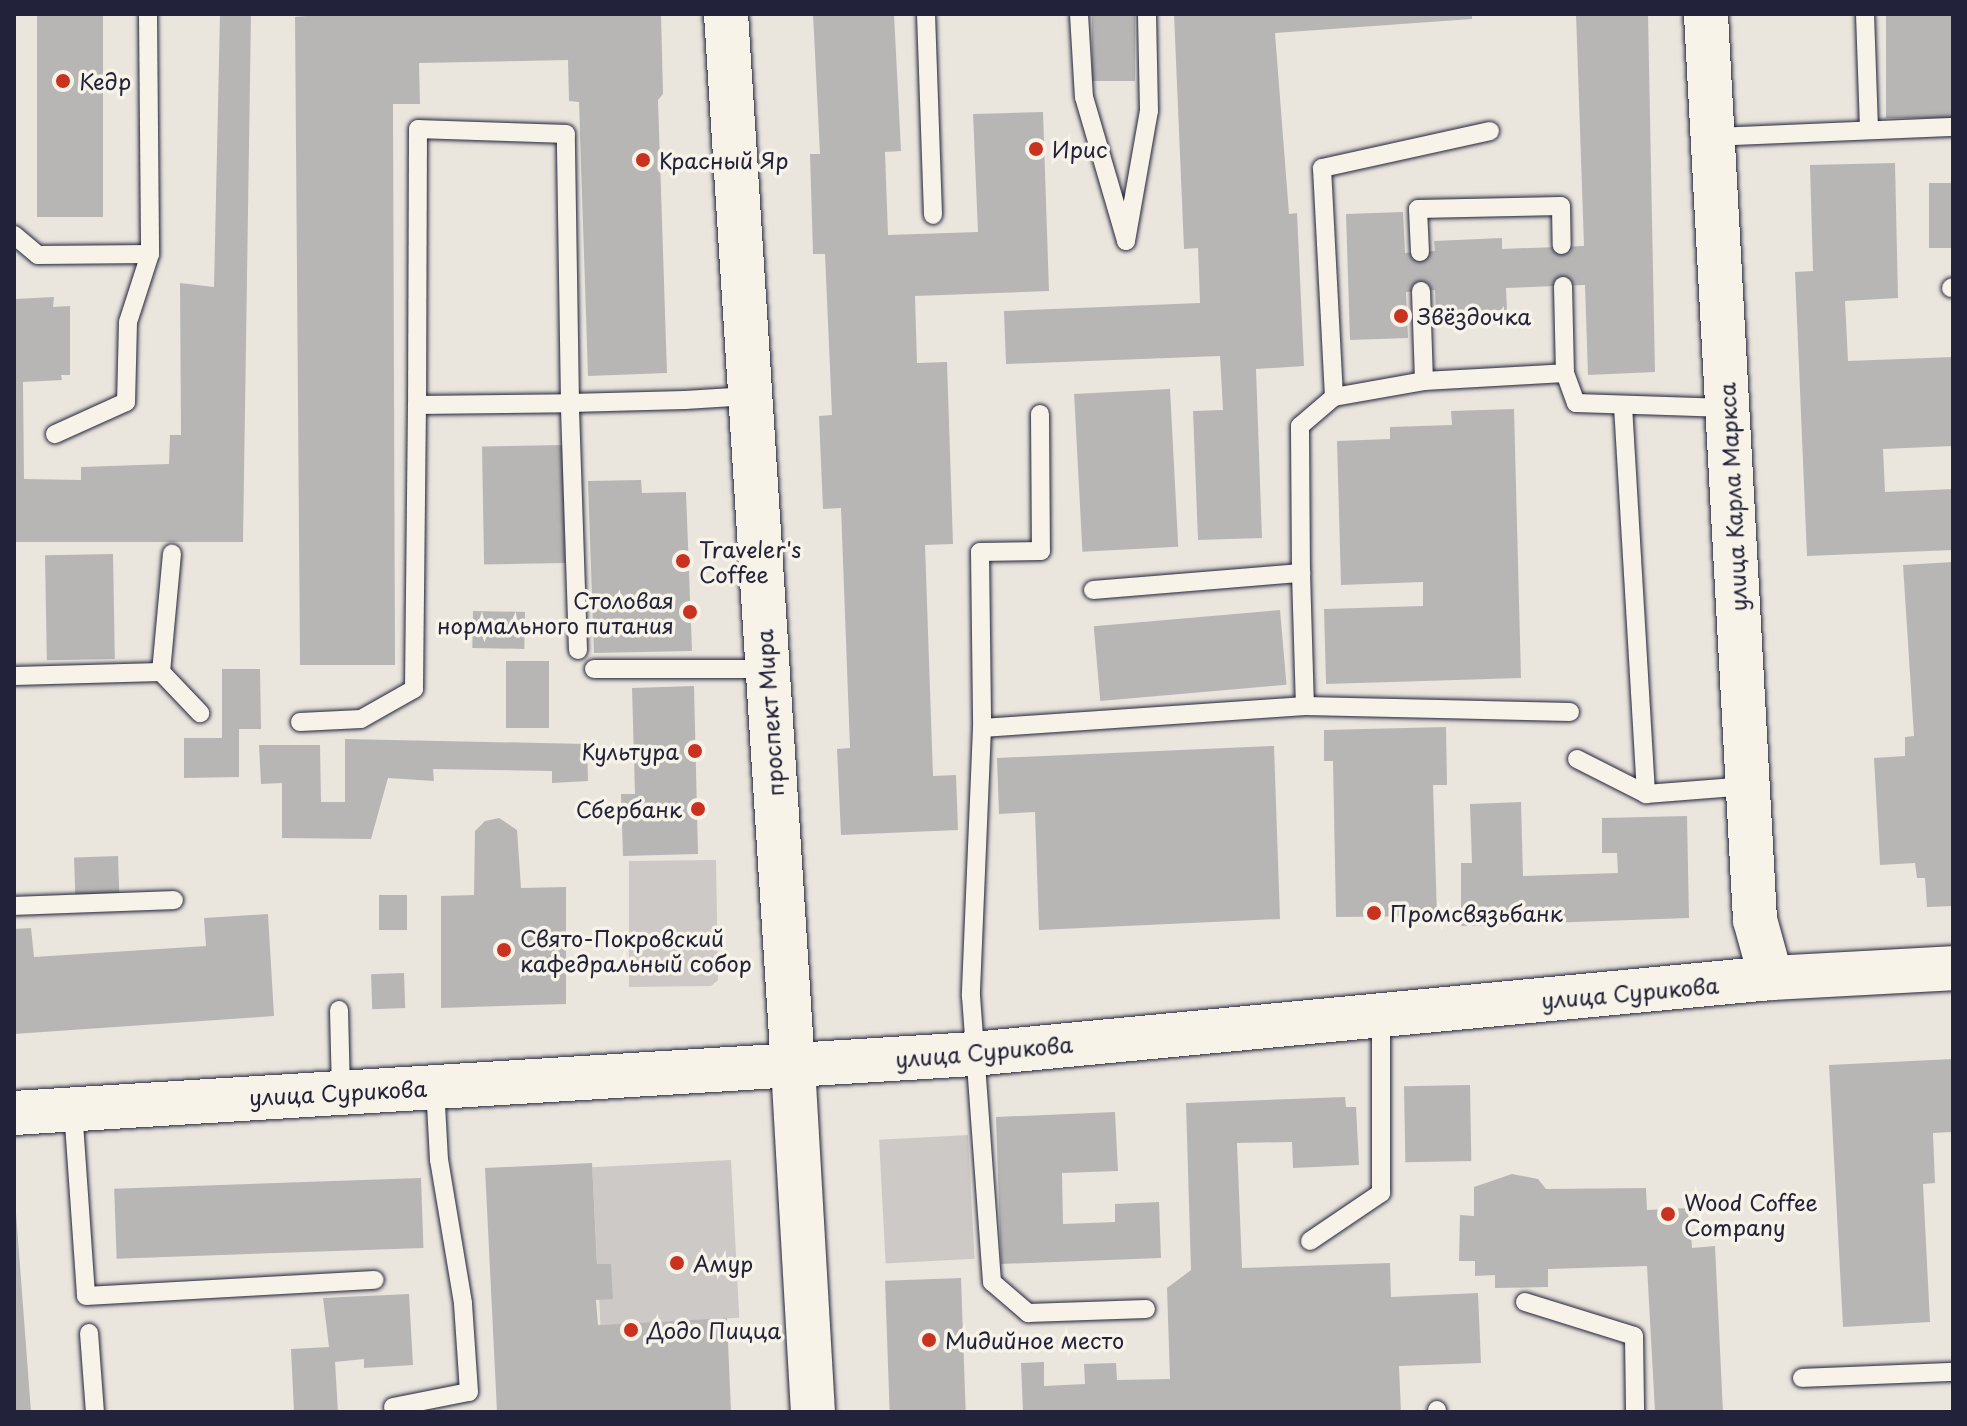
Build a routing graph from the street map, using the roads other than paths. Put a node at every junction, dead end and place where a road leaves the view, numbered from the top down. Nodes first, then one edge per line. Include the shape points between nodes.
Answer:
1 (148, 14) edge
2 (726, 14) edge
3 (926, 14) edge
4 (1079, 14) edge
5 (1147, 14) edge
6 (1706, 14) edge
7 (1865, 14) edge
8 (1953, 127) edge
9 (1869, 130) junction
10 (1490, 131) dead end
11 (1713, 137) junction
12 (933, 215) dead end
13 (14, 235) edge
14 (1562, 245) dead end
15 (1420, 252) dead end
16 (150, 254) junction
17 (1563, 286) dead end
18 (1421, 291) dead end
19 (1565, 373) junction
20 (1424, 381) junction
21 (749, 396) junction
22 (1334, 397) junction
23 (570, 403) junction
24 (417, 405) junction
25 (1623, 406) junction
26 (1727, 408) junction
27 (1040, 414) dead end
28 (55, 434) dead end
29 (172, 554) dead end
30 (1301, 573) junction
31 (1093, 590) dead end
32 (578, 650) dead end
33 (594, 669) dead end
34 (766, 669) junction
35 (161, 672) junction
36 (14, 676) edge
37 (1305, 706) junction
38 (1570, 712) dead end
39 (200, 713) dead end
40 (300, 722) dead end
41 (982, 728) junction
42 (1577, 759) dead end
43 (1748, 786) junction
44 (1646, 794) junction
45 (174, 900) dead end
46 (14, 906) edge
47 (1953, 968) edge
48 (1771, 978) junction
49 (339, 1010) dead end
50 (1381, 1012) junction
51 (973, 1054) junction
52 (793, 1066) junction
53 (435, 1087) junction
54 (341, 1092) junction
55 (73, 1108) junction
56 (14, 1113) edge
57 (1310, 1241) dead end
58 (375, 1280) dead end
59 (1525, 1302) dead end
60 (1146, 1309) dead end
61 (89, 1333) dead end
62 (1953, 1372) edge
63 (1802, 1378) dead end
64 (393, 1407) dead end
65 (95, 1412) edge
66 (813, 1412) edge
67 (1635, 1412) edge

1 - 16 lane
2 - 21 main road, проспект Мира
3 - 12 lane
4 - 5 lane via 1084,97 1126,241 1149,111
6 - 11 main road, улица Карла Маркса
7 - 9 lane
8 - 9 lane
9 - 11 lane
10 - 22 lane via 1322,168
11 - 26 main road, улица Карла Маркса
13 - 16 lane via 38,255
14 - 15 lane via 1561,206 1418,209
16 - 28 lane via 128,322 126,402
17 - 19 lane
18 - 20 lane
19 - 20 lane
19 - 25 lane via 1576,403
20 - 22 lane
21 - 23 lane
21 - 34 main road, проспект Мира
22 - 30 lane via 1300,426
23 - 24 lane
23 - 24 lane via 566,134 418,129
23 - 32 lane
24 - 40 lane via 414,689 361,719
25 - 26 lane
25 - 44 lane
26 - 43 main road, улица Карла Маркса
27 - 41 lane via 1041,551 980,552
29 - 35 lane
30 - 31 lane
30 - 37 lane
33 - 34 lane
34 - 52 main road, проспект Мира
35 - 36 lane
35 - 39 lane
37 - 38 lane
37 - 41 lane
41 - 51 lane
42 - 44 lane
43 - 44 lane
43 - 48 main road, улица Карла Маркса via 1755,920
45 - 46 lane
47 - 48 main road, улица Сурикова
48 - 50 main road, улица Сурикова via 1688,990
49 - 54 lane
50 - 51 main road, улица Сурикова
50 - 57 lane via 1381,1193
51 - 52 main road, улица Сурикова
51 - 60 lane via 992,1282 1028,1313
52 - 53 main road, улица Сурикова
52 - 66 main road, проспект Мира
53 - 54 main road, улица Сурикова
53 - 64 lane via 439,1160 463,1303 469,1392
54 - 55 main road, улица Сурикова
55 - 56 main road, улица Сурикова
55 - 58 lane via 86,1296
59 - 67 lane via 1634,1336
61 - 65 lane
62 - 63 lane

